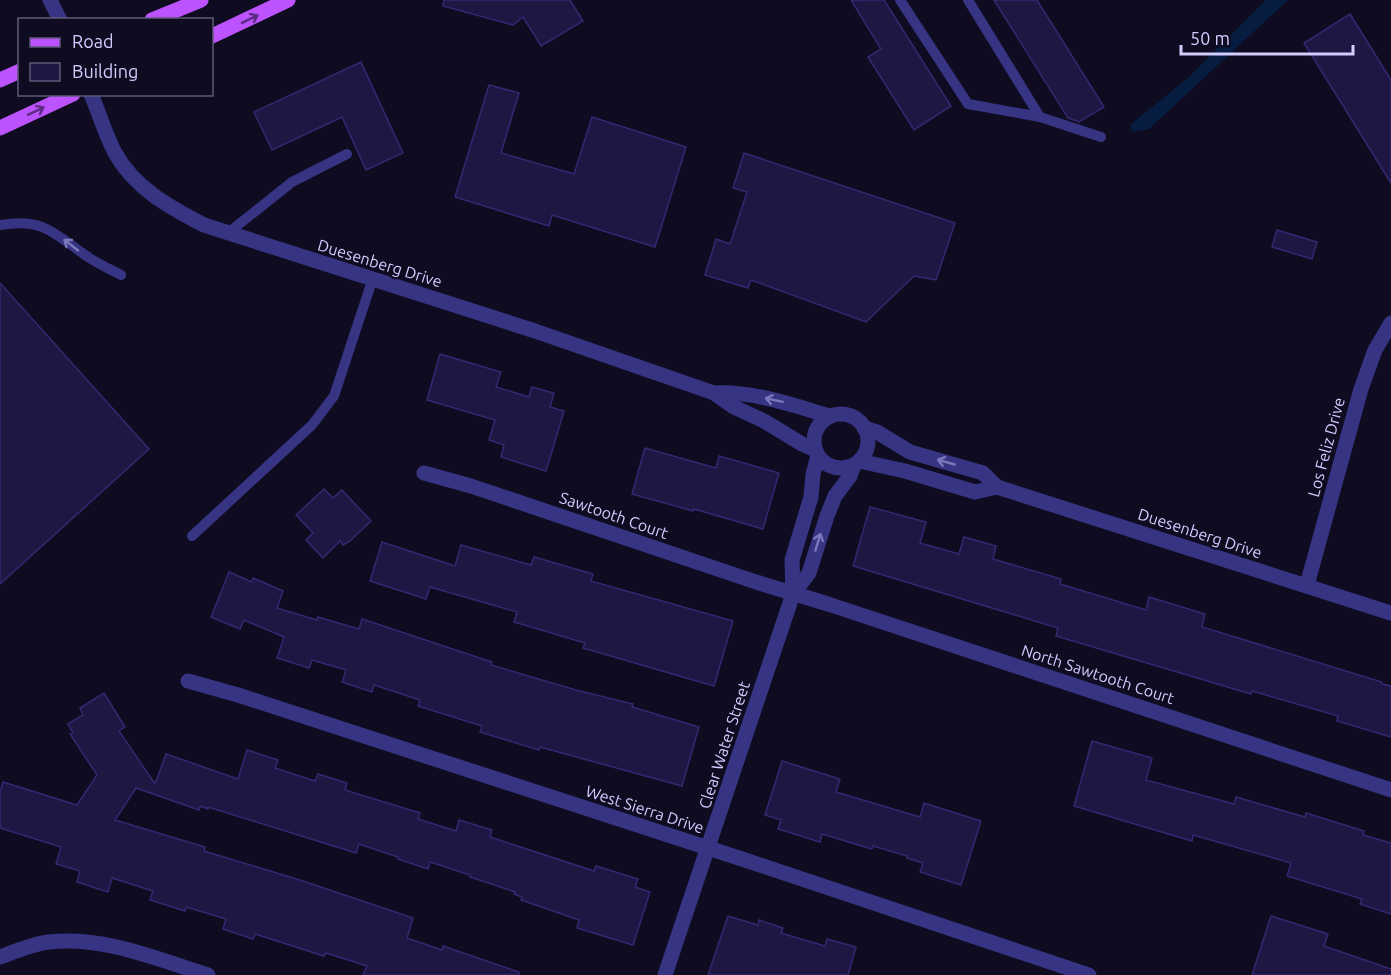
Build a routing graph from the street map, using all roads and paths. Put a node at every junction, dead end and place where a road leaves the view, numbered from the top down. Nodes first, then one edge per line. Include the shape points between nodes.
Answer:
1 (50, 0) edge
2 (201, 0) edge
3 (288, 0) edge
4 (900, 0) edge
5 (968, 0) edge
6 (59, 18) edge
7 (157, 18) edge
8 (213, 36) edge
9 (18, 72) edge
10 (0, 80) edge
11 (69, 96) edge
12 (92, 96) edge
13 (1040, 117) junction
14 (0, 128) edge
15 (1101, 137) dead end
16 (347, 154) dead end
17 (0, 225) edge
18 (228, 232) junction
19 (121, 275) dead end
20 (373, 278) junction
21 (1391, 322) edge
22 (714, 393) junction
23 (830, 416) junction
24 (864, 428) junction
25 (817, 453) junction
26 (856, 463) junction
27 (424, 473) dead end
28 (998, 487) junction
29 (192, 536) dead end
30 (1307, 585) junction
31 (793, 594) junction
32 (1391, 613) edge
33 (188, 681) dead end
34 (1391, 790) edge
35 (709, 848) junction
36 (0, 957) edge
37 (208, 975) edge
38 (665, 975) edge
39 (1089, 975) edge

1 - 6 street
2 - 7 main road
8 -> 3 main road
4 - 13 lane via 968,104
5 - 13 lane
9 - 10 main road
14 -> 11 main road
12 - 18 street, Duesenberg Drive via 115,152 136,182 166,205 204,225
13 - 15 lane
16 - 18 lane via 292,182
19 -> 17 lane via 87,257 47,228 28,223
18 - 20 street, Duesenberg Drive
20 - 22 street, Duesenberg Drive
20 - 29 lane via 334,396 312,425
21 - 30 street, Los Feliz Drive via 1361,388
23 -> 22 street, Duesenberg Drive via 736,392
22 - 25 street, Duesenberg Drive
23 - 24 street, Duesenberg Drive via 847,414
23 - 25 street via 815,434
24 - 26 street via 868,445
28 -> 24 street, Duesenberg Drive via 983,473 910,452
25 - 26 street, Duesenberg Drive via 823,462 838,468
25 - 31 street, Clear Water Street via 811,497 792,560
26 - 28 street, Duesenberg Drive via 905,471 975,492
31 -> 26 street, Clear Water Street via 808,573 835,496
27 - 31 street, Sawtooth Court
28 - 30 street, Duesenberg Drive
30 - 32 street, Duesenberg Drive
31 - 34 street, North Sawtooth Court
31 - 35 street, Clear Water Street
33 - 35 street, West Sierra Drive
35 - 38 street, Clear Water Street
35 - 39 street, West Sierra Drive
36 - 37 street via 32,945 84,941 118,947

